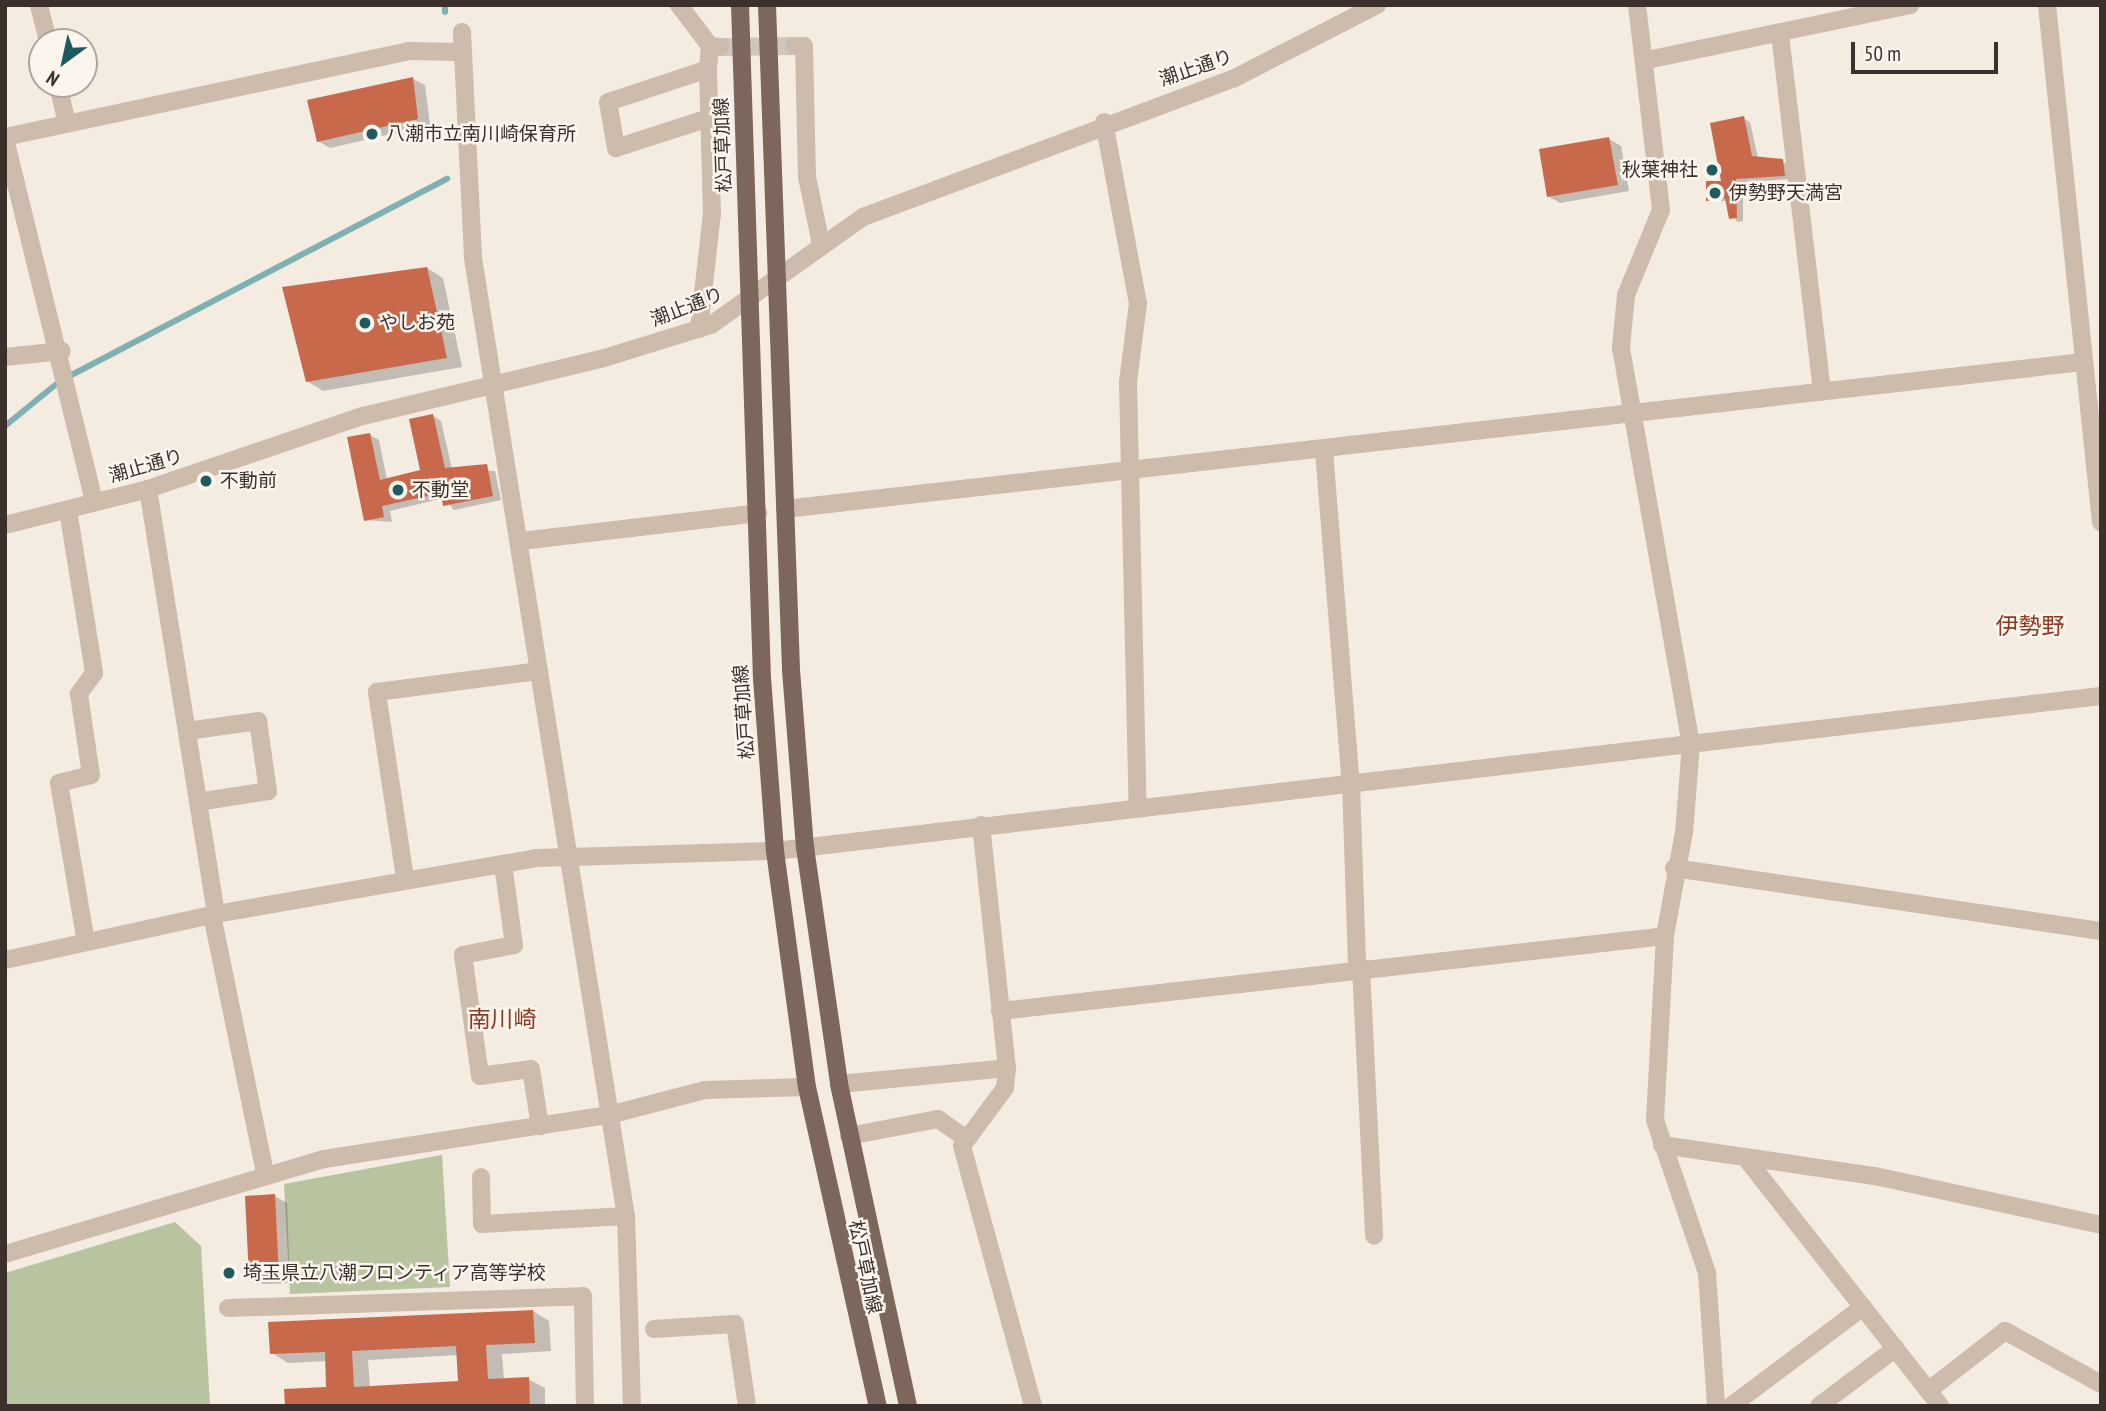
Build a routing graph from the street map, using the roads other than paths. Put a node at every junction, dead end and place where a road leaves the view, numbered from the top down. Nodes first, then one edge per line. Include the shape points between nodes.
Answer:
1 (39, 5) edge
2 (679, 5) edge
3 (1377, 5) edge
4 (1637, 5) edge
5 (1910, 5) edge
6 (2047, 5) edge
7 (767, 11) edge
8 (740, 12) edge
9 (45, 28) edge
10 (462, 32) dead end
11 (1780, 34) junction
12 (794, 46) dead end
13 (458, 52) junction
14 (1647, 60) junction
15 (708, 69) junction
16 (62, 98) edge
17 (709, 118) junction
18 (1104, 122) junction
19 (68, 124) junction
20 (5, 138) edge
21 (10, 176) edge
22 (821, 244) junction
23 (776, 283) junction
24 (748, 304) junction
25 (698, 330) junction
26 (62, 351) junction
27 (5, 357) edge
28 (2090, 368) edge
29 (495, 384) junction
30 (1822, 391) junction
31 (1632, 415) junction
32 (1324, 451) junction
33 (1129, 472) junction
34 (148, 489) junction
35 (94, 502) junction
36 (785, 509) junction
37 (68, 510) junction
38 (758, 513) junction
39 (2101, 522) edge
40 (5, 525) edge
41 (521, 541) junction
42 (539, 671) junction
43 (2101, 696) edge
44 (187, 731) junction
45 (1691, 744) junction
46 (1351, 783) junction
47 (198, 802) junction
48 (1138, 807) junction
49 (981, 825) junction
50 (805, 847) junction
51 (775, 850) junction
52 (568, 855) junction
53 (503, 863) junction
54 (1674, 868) junction
55 (405, 878) junction
56 (214, 914) junction
57 (2101, 931) edge
58 (1665, 936) junction
59 (86, 942) junction
60 (5, 960) edge
61 (1359, 968) junction
62 (1000, 1011) junction
63 (1007, 1068) junction
64 (839, 1084) junction
65 (807, 1087) junction
66 (609, 1115) junction
67 (540, 1126) junction
68 (849, 1136) junction
69 (967, 1139) junction
70 (1662, 1145) junction
71 (1745, 1157) junction
72 (265, 1174) junction
73 (481, 1177) dead end
74 (626, 1216) junction
75 (2101, 1225) edge
76 (1374, 1236) dead end
77 (5, 1254) edge
78 (1863, 1307) junction
79 (228, 1308) dead end
80 (654, 1329) dead end
81 (1895, 1348) junction
82 (2101, 1384) edge
83 (1928, 1390) junction
84 (586, 1406) edge
85 (632, 1406) edge
86 (747, 1406) edge
87 (878, 1406) edge
88 (908, 1406) edge
89 (1033, 1406) edge
90 (1716, 1406) edge
91 (1731, 1406) edge
92 (1819, 1406) edge
93 (1941, 1406) edge

1 - 9 street
2 - 15 street via 715,47
3 - 18 street, 潮止通り via 1233,79
4 - 14 street
5 - 11 street
6 - 28 street
7 - 23 main road, 松戸草加線
8 - 24 main road, 松戸草加線
10 - 13 street
11 - 14 street
11 - 30 street
12 - 22 street via 804,46 807,177
13 - 19 street via 396,53
13 - 29 street via 473,257
14 - 31 street via 1661,210 1622,314
15 - 17 street
15 - 17 street via 608,103 616,148
16 - 19 street
17 - 25 street via 712,214
18 - 22 street, 潮止通り via 863,217
18 - 33 street via 1138,292 1129,358
19 - 20 street
20 - 21 street
21 - 26 street
22 - 23 street, 潮止通り
23 - 24 street, 潮止通り
23 - 36 main road, 松戸草加線
24 - 25 street, 潮止通り
24 - 38 main road, 松戸草加線
25 - 29 street, 潮止通り
26 - 27 street
26 - 35 street
28 - 30 street
28 - 39 street
29 - 34 street, 潮止通り via 363,416
29 - 41 street
30 - 31 street
31 - 32 street
31 - 45 street
32 - 33 street
32 - 46 street
33 - 36 street
33 - 48 street
34 - 35 street, 潮止通り
34 - 44 street
35 - 37 street, 潮止通り
36 - 50 main road, 松戸草加線
37 - 40 street, 潮止通り
37 - 59 street via 94,673 79,694 91,775 59,783
38 - 41 street
38 - 51 main road, 松戸草加線
41 - 42 street
42 - 52 street
42 - 55 street via 377,692
43 - 45 street
44 - 47 street
44 - 47 street via 257,721 268,791
45 - 46 street
45 - 54 street via 1684,832
46 - 48 street
46 - 61 street
47 - 56 street
48 - 49 street
49 - 50 street
49 - 62 street
50 - 51 street
50 - 64 main road, 松戸草加線
51 - 52 street
51 - 65 main road, 松戸草加線
52 - 53 street
52 - 66 street
53 - 55 street
53 - 67 street via 514,945 463,955 480,1076 531,1069
54 - 57 street
54 - 58 street
55 - 56 street
56 - 59 street
56 - 72 street
58 - 61 street
58 - 70 street via 1655,1106
59 - 60 street
61 - 62 street
61 - 76 street
62 - 63 street
63 - 64 street
63 - 69 street via 1005,1088
64 - 68 main road, 松戸草加線
65 - 66 street via 705,1090
65 - 87 main road, 松戸草加線
66 - 67 street
66 - 74 street
67 - 72 street
68 - 69 street via 938,1119
68 - 88 main road, 松戸草加線
69 - 89 street via 962,1146
70 - 71 street
70 - 90 street via 1707,1273
71 - 75 street via 1875,1176
71 - 78 street
72 - 77 street
73 - 74 street via 482,1224
74 - 85 street
78 - 81 street
78 - 91 street
79 - 84 street via 583,1296
80 - 86 street via 735,1324
81 - 83 street
81 - 92 street
82 - 83 street via 2005,1331
83 - 93 street

